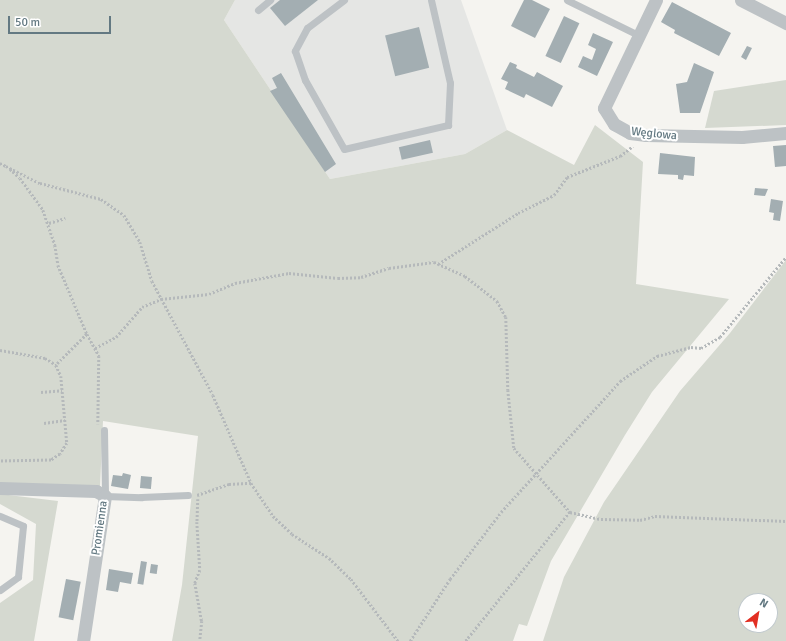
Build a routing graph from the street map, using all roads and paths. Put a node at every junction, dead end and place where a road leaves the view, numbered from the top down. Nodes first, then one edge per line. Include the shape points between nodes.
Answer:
1 (270, 0) edge
2 (344, 0) edge
3 (430, 0) edge
4 (567, 0) edge
5 (656, 0) edge
6 (741, 0) edge
7 (258, 10) dead end
8 (786, 23) edge
9 (638, 35) junction
10 (786, 133) edge
11 (643, 135) junction
12 (0, 163) edge
13 (6, 166) junction
14 (65, 218) dead end
15 (49, 223) junction
16 (786, 257) edge
17 (437, 264) junction
18 (161, 299) junction
19 (87, 334) junction
20 (95, 348) junction
21 (0, 350) edge
22 (56, 365) junction
23 (62, 390) junction
24 (41, 392) dead end
25 (65, 420) junction
26 (44, 423) dead end
27 (104, 430) joint
28 (0, 462) edge
29 (535, 474) junction
30 (251, 483) junction
31 (0, 488) edge
32 (188, 495) joint
33 (198, 495) junction
34 (105, 496) junction
35 (570, 512) junction
36 (0, 516) edge
37 (786, 521) edge
38 (0, 590) edge
39 (83, 641) edge
40 (200, 641) edge
41 (398, 641) edge
42 (410, 641) edge
43 (466, 641) edge

1 - 7 lane
2 - 3 lane via 307,28 295,51 305,80 344,148 448,125 450,83
4 - 9 lane
5 - 9 street, Węglowa
6 - 8 street
9 - 11 street, Węglowa via 604,108 614,124 630,134
10 - 11 street, Węglowa via 714,138
11 - 17 path via 620,156 567,177 554,195 518,213
12 - 13 path
13 - 15 path via 33,195
13 - 18 path via 40,182 101,199 124,215 140,242 152,281
14 - 15 path
15 - 19 path via 58,264
16 - 29 path via 720,337 701,348 692,347 657,356 620,381
17 - 18 path via 389,268 361,277 338,278 289,273 235,283 209,294
17 - 29 path via 466,276 497,301 506,317 508,390 514,448
18 - 20 path via 142,307 116,338
18 - 30 path via 213,395
19 - 20 path
19 - 22 path
20 - 27 path via 99,356 96,421
21 - 22 path via 45,358
22 - 23 path via 61,376
23 - 24 path
23 - 25 path
25 - 26 path
25 - 28 path via 67,443 56,457 51,460
27 - 34 lane
29 - 35 path
29 - 42 path via 501,512 450,579
30 - 33 path via 229,484
30 - 41 path via 273,516 330,558 351,578
31 - 34 street, Promienna via 96,491
32 - 33 path
32 - 34 lane
33 - 40 path via 196,522 200,570 195,583 202,621
34 - 39 street, Promienna
35 - 37 path via 601,519 640,520 655,516
35 - 43 path
36 - 38 lane via 23,526 18,578

